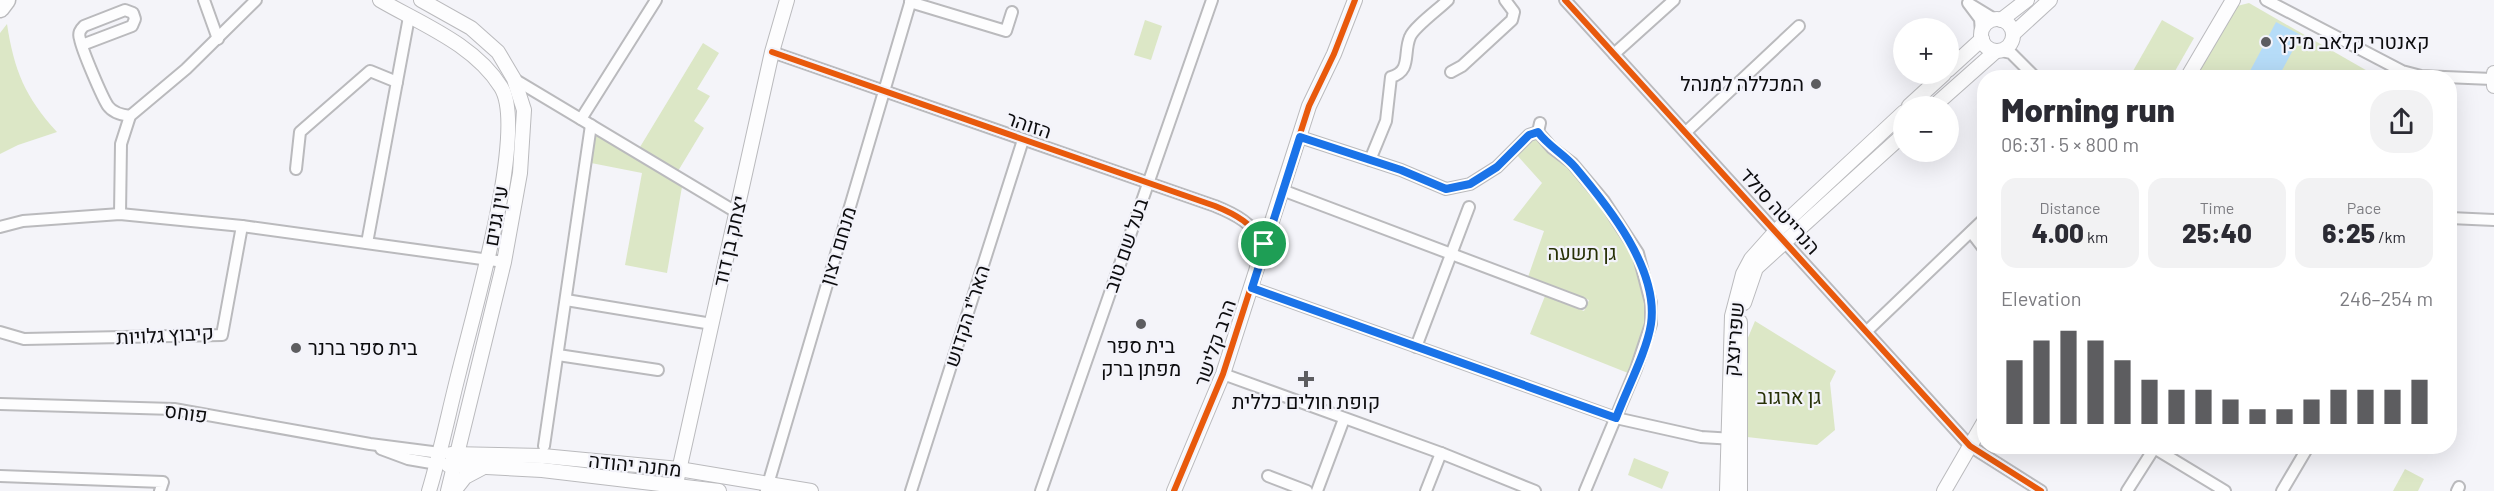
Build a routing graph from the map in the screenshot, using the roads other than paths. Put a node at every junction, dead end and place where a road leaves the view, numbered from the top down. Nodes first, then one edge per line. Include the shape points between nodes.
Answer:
1 (6, 0) edge
2 (204, 0) edge
3 (256, 0) edge
4 (380, 0) edge
5 (422, 0) edge
6 (656, 0) edge
7 (787, 0) edge
8 (1212, 0) edge
9 (1355, 0) edge
10 (1448, 0) edge
11 (1505, 0) edge
12 (1565, 0) edge
13 (1674, 0) edge
14 (2027, 0) edge
15 (2050, 0) edge
16 (2233, 0) edge
17 (2266, 0) edge
18 (910, 1) edge
19 (1967, 2) edge
20 (0, 8) edge
21 (1012, 12) dead end
22 (409, 17) junction
23 (1999, 20) junction
24 (1799, 26) dead end
25 (1981, 36) junction
26 (218, 39) junction
27 (82, 45) junction
28 (2006, 47) junction
29 (772, 52) junction
30 (1614, 54) junction
31 (1959, 59) edge
32 (1978, 70) edge
33 (2028, 70) edge
34 (2192, 70) edge
35 (2399, 70) edge
36 (1977, 71) edge
37 (1451, 72) dead end
38 (2457, 78) edge
39 (514, 79) junction
40 (2493, 79) edge
41 (397, 82) junction
42 (1933, 84) edge
43 (885, 92) junction
44 (1920, 96) edge
45 (1947, 96) edge
46 (130, 116) junction
47 (581, 119) junction
48 (1893, 123) edge
49 (591, 125) junction
50 (1686, 132) junction
51 (1300, 137) junction
52 (1023, 140) junction
53 (1893, 143) edge
54 (1370, 160) junction
55 (296, 169) dead end
56 (1147, 183) junction
57 (1282, 190) junction
58 (1468, 207) dead end
59 (736, 213) junction
60 (120, 214) junction
61 (2457, 218) edge
62 (2494, 220) edge
63 (242, 226) junction
64 (1977, 226) edge
65 (0, 227) edge
66 (1971, 232) junction
67 (1780, 236) junction
68 (1977, 240) edge
69 (367, 243) junction
70 (1264, 244) junction
71 (1451, 253) junction
72 (488, 260) junction
73 (504, 262) junction
74 (1252, 288) junction
75 (566, 300) junction
76 (1581, 303) dead end
77 (712, 324) junction
78 (1867, 331) junction
79 (0, 332) edge
80 (1416, 347) junction
81 (558, 355) junction
82 (658, 370) dead end
83 (1223, 374) junction
84 (0, 404) edge
85 (1344, 418) junction
86 (1616, 418) junction
87 (1977, 434) edge
88 (1735, 439) junction
89 (544, 446) dead end
90 (1970, 446) junction
91 (1977, 450) edge
92 (1441, 453) junction
93 (1983, 454) edge
94 (2150, 454) edge
95 (2164, 454) edge
96 (2304, 454) edge
97 (438, 458) junction
98 (456, 460) junction
99 (486, 467) junction
100 (679, 469) junction
101 (0, 476) edge
102 (1268, 476) dead end
103 (676, 484) junction
104 (161, 486) edge
105 (762, 487) edge
106 (429, 491) edge
107 (448, 491) edge
108 (454, 491) edge
109 (719, 491) edge
110 (811, 491) edge
111 (911, 491) edge
112 (1041, 491) edge
113 (1174, 491) edge
114 (1307, 491) edge
115 (1317, 491) edge
116 (1426, 491) edge
117 (1535, 491) edge
118 (1585, 491) edge
119 (1727, 491) edge
120 (1740, 491) edge
121 (1944, 491) edge
122 (2041, 491) edge
123 (2127, 491) edge
124 (2225, 491) edge
125 (2282, 491) edge

1 - 20 highway
2 - 26 street
3 - 26 street
4 - 22 street, עין גנים
5 - 39 street, עין גנים via 471,28 498,51
6 - 47 street
7 - 29 street, יצחק בן דוד
8 - 56 street, בעל שם טוב
9 - 51 street, הרב קלישר via 1309,106
10 - 54 street via 1410,36 1406,66 1399,75 1391,77 1386,120
11 - 37 street via 1514,12 1512,20
12 - 30 street, הנרייטה סולד
13 - 30 street
14 - 23 street
15 - 28 street
16 - 34 street
17 - 35 street
18 - 21 street via 1006,32
18 - 43 street, מנחם רצון
19 - 23 street
19 - 25 street via 1980,19
22 - 41 street
22 - 72 street, עין גנים via 460,45 502,88 509,110 502,184
23 - 25 street via 1986,24
23 - 28 street via 2009,25
24 - 50 street
25 - 28 street via 1987,48
25 - 31 street
26 - 46 street
27 - 27 street via 80,31 84,26 125,10 133,13 132,26
27 - 46 street via 109,106
28 - 32 street
28 - 33 street
29 - 43 street, הזוהר
29 - 59 street, יצחק בן דוד
30 - 50 street, הנרייטה סולד
36 - 45 street
38 - 40 street
39 - 47 street
39 - 73 street, עין גנים via 524,110 525,139
41 - 55 street via 370,71 300,132
41 - 69 street
42 - 44 street
43 - 52 street, הזוהר
43 - 105 street, מנחם רצון
46 - 60 street via 121,144
47 - 49 street
48 - 67 street, שפרינצק
49 - 59 street
49 - 75 street
50 - 67 street, הנרייטה סולד
51 - 54 street
51 - 57 street, הרב קלישר
52 - 56 street, הזוהר
52 - 111 street, האר"י הקדוש
53 - 67 street, שפרינצק
54 - 86 street via 1446,189 1470,184 1497,167 1539,128 1552,148 1572,163 1604,201 1638,253 1651,303 1651,324
56 - 70 street, הזוהר via 1237,215
56 - 112 street, בעל שם טוב
57 - 70 street, הרב קלישר
57 - 71 street
58 - 71 street
59 - 77 street, יצחק בן דוד
60 - 63 street
60 - 65 street via 22,221
61 - 62 street
63 - 69 street
63 - 79 street, קיבוץ גלויות via 222,335 24,339
64 - 66 street
66 - 68 street
66 - 78 street
67 - 78 street, הנרייטה סולד
67 - 88 street, שפרינצק via 1756,268 1740,319
69 - 72 street
70 - 74 street, הרב קלישר
71 - 76 street
71 - 80 street
72 - 73 street
72 - 97 street, עין גנים
73 - 98 street, עין גנים
74 - 80 street
74 - 83 street, הרב קלישר
75 - 77 street
75 - 81 street
77 - 100 street, יצחק בן דוד
78 - 90 street, הנרייטה סולד
80 - 86 street
81 - 82 street
81 - 89 street
83 - 85 street
83 - 113 street, הרב קלישר
84 - 97 street, פוחס via 174,409
85 - 92 street
85 - 115 street
86 - 88 street via 1701,437
86 - 118 street
87 - 90 street
88 - 119 street, שפרינצק
88 - 120 street, שפרינצק
90 - 91 street, הנרייטה סולד
90 - 121 street
92 - 116 street
92 - 117 street
93 - 122 street, הנרייטה סולד
94 - 123 street
95 - 124 street
96 - 125 street
97 - 98 street, פוחס
97 - 106 street, עין גנים
98 - 99 street, מחנה יהודה
98 - 100 street, מחנה יהודה via 543,456
98 - 107 street, עין גנים
99 - 103 street, מחנה יהודה
99 - 108 street via 465,477
100 - 103 street, יצחק בן דוד
100 - 105 street, מחנה יהודה
101 - 104 street
102 - 114 street
103 - 109 street, מחנה יהודה
105 - 110 street, מחנה יהודה

